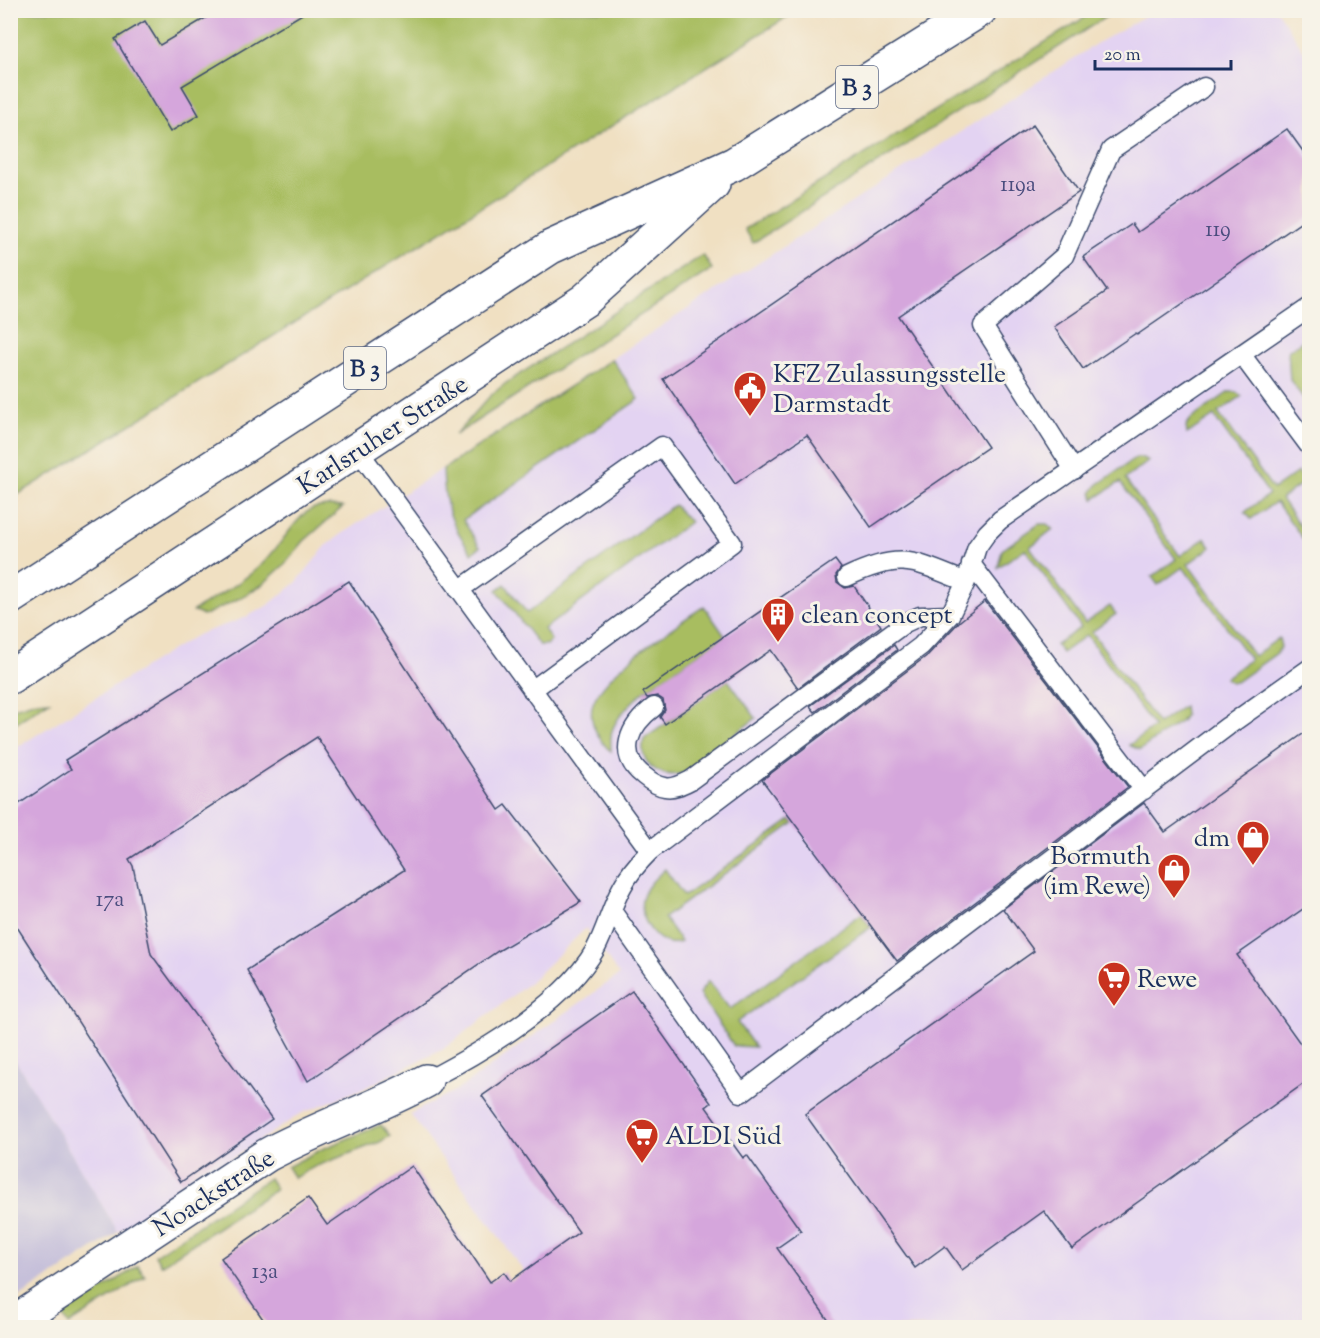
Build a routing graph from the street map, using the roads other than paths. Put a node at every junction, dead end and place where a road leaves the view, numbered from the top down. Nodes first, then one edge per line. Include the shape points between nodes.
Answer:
1 (980, 10) edge
2 (1204, 87) dead end
3 (734, 164) junction
4 (1310, 307) edge
5 (1241, 354) junction
6 (1310, 447) edge
7 (358, 450) junction
8 (1074, 470) junction
9 (969, 573) junction
10 (847, 577) dead end
11 (459, 590) junction
12 (10, 598) edge
13 (950, 615) junction
14 (1310, 668) edge
15 (10, 677) edge
16 (532, 690) junction
17 (654, 707) dead end
18 (1144, 790) junction
19 (650, 851) junction
20 (612, 911) junction
21 (426, 1081) joint
22 (10, 1325) edge

1 - 3 main road, Karlsruher Straße / B 3
2 - 8 lane via 1111,150 1064,256 983,326
3 - 7 main road, Karlsruher Straße / B 3 via 585,300
3 - 12 main road, Karlsruher Straße / B 3 via 551,246
4 - 5 lane
5 - 6 lane
5 - 8 lane
7 - 11 lane
7 - 15 main road, Karlsruher Straße / B 3
8 - 9 lane via 1000,520 977,547
9 - 10 lane via 910,561 888,561
9 - 13 lane
9 - 18 lane
11 - 16 lane
11 - 16 lane via 662,446 732,543
13 - 17 lane via 920,616 905,623 679,786 653,783 640,773 630,757 628,742 633,727
13 - 19 lane via 921,646
14 - 18 lane
16 - 19 lane
18 - 20 lane via 741,1093
19 - 20 lane via 634,868
20 - 21 lane via 594,951 574,978 550,1000 462,1063
21 - 22 main road, Noackstraße via 267,1155

